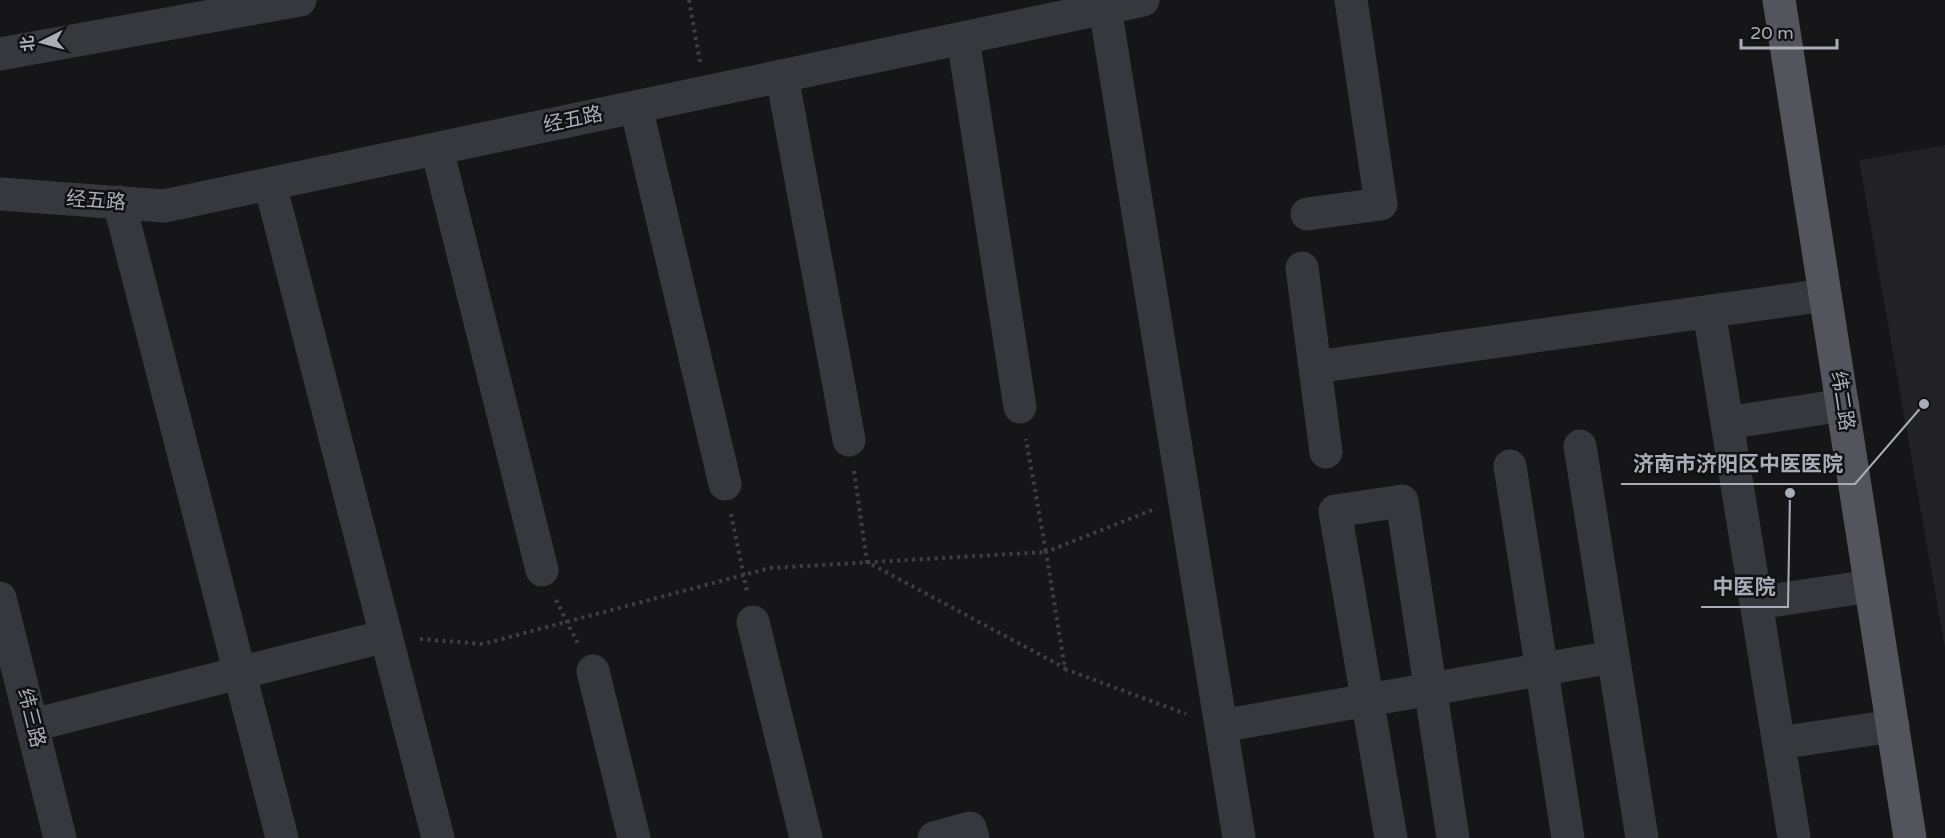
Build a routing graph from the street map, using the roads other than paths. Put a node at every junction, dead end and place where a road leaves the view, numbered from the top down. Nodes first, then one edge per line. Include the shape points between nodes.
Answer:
1 (300, 0) edge
2 (1143, 0) edge
3 (1351, 0) edge
4 (1779, 0) edge
5 (1105, 8) junction
6 (963, 38) junction
7 (0, 54) edge
8 (782, 76) junction
9 (636, 107) junction
10 (437, 149) junction
11 (270, 184) junction
12 (0, 194) edge
13 (119, 202) junction
14 (1307, 214) dead end
15 (1302, 268) dead end
16 (1825, 295) junction
17 (1709, 311) junction
18 (1315, 367) junction
19 (1843, 405) junction
20 (1020, 407) road end
21 (1727, 423) junction
22 (849, 441) road end
23 (1580, 446) dead end
24 (1326, 452) dead end
25 (1510, 466) dead end
26 (725, 484) road end
27 (542, 570) road end
28 (1871, 586) junction
29 (0, 598) edge
30 (1756, 603) junction
31 (753, 622) road end
32 (386, 636) junction
33 (1612, 657) junction
34 (1540, 670) junction
35 (239, 671) junction
36 (593, 671) road end
37 (1430, 689) junction
38 (1368, 701) junction
39 (33, 725) junction
40 (1221, 726) junction
41 (1893, 726) junction
42 (1779, 743) junction
43 (60, 838) edge
44 (282, 838) edge
45 (438, 838) edge
46 (634, 838) edge
47 (806, 838) edge
48 (934, 838) edge
49 (973, 838) edge
50 (1239, 838) edge
51 (1391, 838) edge
52 (1453, 838) edge
53 (1568, 838) edge
54 (1642, 838) edge
55 (1794, 838) edge
56 (1910, 838) edge

1 - 7 street
2 - 5 street, 经五路
3 - 14 street via 1381,204
4 - 16 main road, 纬二路
5 - 6 street, 经五路
5 - 40 street
6 - 8 street, 经五路
6 - 20 street
8 - 9 street, 经五路
8 - 22 street
9 - 10 street, 经五路
9 - 26 street
10 - 11 street, 经五路
10 - 27 street
11 - 13 street, 经五路 via 164,206
11 - 32 street
12 - 13 street, 经五路
13 - 35 street
15 - 18 street
16 - 17 street
16 - 19 main road, 纬二路
17 - 18 street
17 - 21 street
18 - 24 street
19 - 21 street
19 - 28 main road, 纬二路
21 - 30 street
23 - 33 street
25 - 34 street
28 - 30 street
28 - 41 main road, 纬二路
29 - 39 street, 纬三路
30 - 42 street
31 - 47 street
32 - 35 street
32 - 45 street
33 - 34 street
33 - 54 street
34 - 37 street
34 - 53 street
35 - 39 street
35 - 44 street
36 - 46 street
37 - 38 street
37 - 38 street via 1402,501 1335,511
37 - 52 street
38 - 40 street
38 - 51 street
39 - 43 street, 纬三路
40 - 50 street
41 - 42 street
41 - 56 main road, 纬二路
42 - 55 street
48 - 49 street via 970,828

